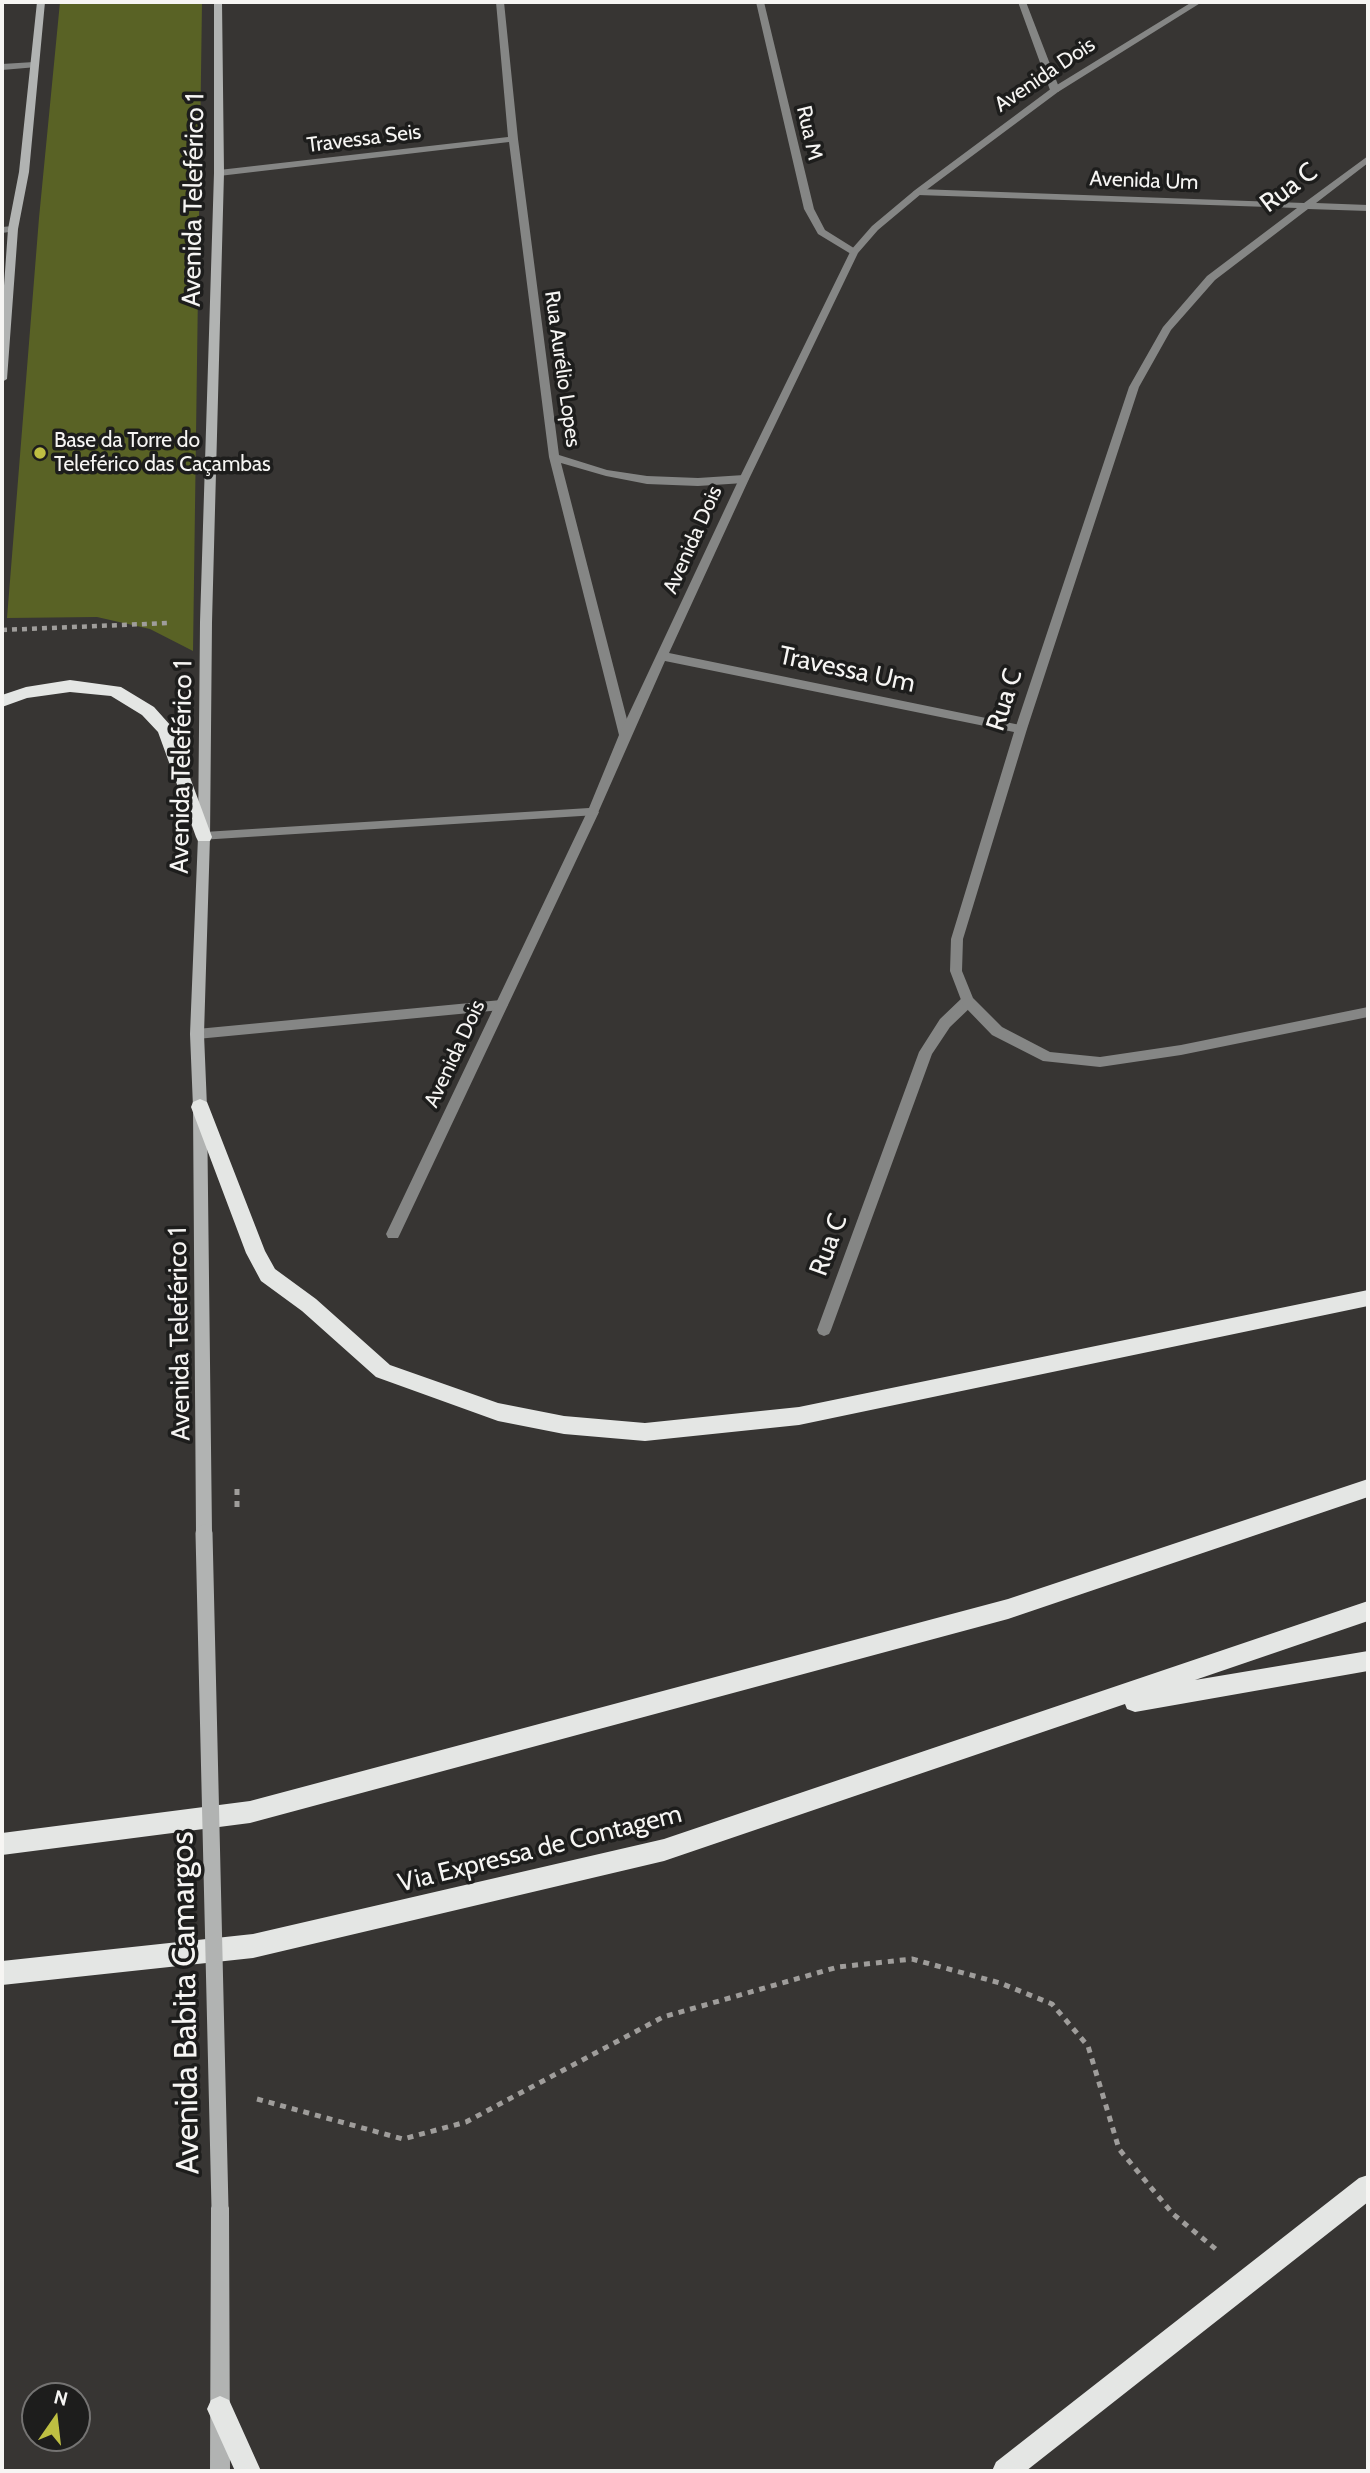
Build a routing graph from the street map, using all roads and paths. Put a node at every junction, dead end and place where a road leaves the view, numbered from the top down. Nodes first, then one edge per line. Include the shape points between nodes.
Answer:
1 (41, 2) edge
2 (218, 2) edge
3 (499, 2) edge
4 (760, 2) edge
5 (1022, 2) edge
6 (1198, 2) edge
7 (34, 65) junction
8 (2, 67) edge
9 (1055, 90) junction
10 (513, 139) junction
11 (1368, 159) edge
12 (219, 173) junction
13 (918, 192) junction
14 (1304, 207) junction
15 (1368, 208) edge
16 (13, 229) junction
17 (2, 230) edge
18 (854, 252) junction
19 (2, 379) edge
20 (554, 457) junction
21 (744, 479) junction
22 (206, 622) junction
23 (2, 630) edge
24 (663, 656) junction
25 (2, 701) edge
26 (1021, 729) junction
27 (625, 736) junction
28 (593, 812) junction
29 (204, 837) junction
30 (968, 1001) junction
31 (501, 1005) junction
32 (1368, 1012) edge
33 (197, 1034) junction
34 (200, 1107) junction
35 (393, 1234) dead end
36 (1368, 1298) edge
37 (824, 1330) dead end
38 (1368, 1488) edge
39 (204, 1533) joint
40 (1368, 1611) edge
41 (1368, 1661) edge
42 (1075, 1712) junction
43 (2, 1844) edge
44 (2, 1972) edge
45 (246, 2097) dead end
46 (1368, 2187) edge
47 (1251, 2279) junction
48 (220, 2409) junction
49 (220, 2471) edge
50 (248, 2471) edge
51 (1005, 2471) edge

1 - 7 main road
2 - 12 main road, Avenida Teleférico 1
3 - 10 street, Rua Aurélio Lopes
4 - 18 street, Rua M via 808,208 821,232
5 - 9 street
6 - 9 street, Avenida Dois
7 - 8 street
7 - 16 main road via 24,172
9 - 13 street, Avenida Dois
10 - 12 street, Travessa Seis
10 - 20 street, Rua Aurélio Lopes
11 - 14 street, Rua C
12 - 22 main road, Avenida Teleférico 1
13 - 14 street, Avenida Um
13 - 18 street, Avenida Dois
14 - 15 street, Avenida Um
14 - 26 street, Rua C via 1211,278 1167,329 1134,387
16 - 17 street
16 - 19 main road
18 - 21 street, Avenida Dois
20 - 21 street via 647,480
20 - 27 street, Rua Aurélio Lopes
21 - 24 street, Avenida Dois
22 - 23 path
22 - 29 main road, Avenida Teleférico 1
24 - 26 street, Travessa Um
24 - 27 street, Avenida Dois
25 - 29 highway via 70,686 115,691 148,711 165,730
26 - 30 street, Rua C via 957,939 956,971
27 - 28 street, Avenida Dois
28 - 29 street
28 - 31 street, Avenida Dois
29 - 33 main road, Avenida Teleférico 1
30 - 32 street via 997,1031 1048,1056 1100,1062
30 - 37 street, Rua C via 926,1052
31 - 33 street
31 - 35 street, Avenida Dois
33 - 34 main road, Avenida Teleférico 1
34 - 36 highway via 268,1275 383,1371 498,1412 564,1425 645,1432 799,1416
34 - 39 main road, Avenida Teleférico 1
38 - 43 highway via 1008,1609 250,1812
39 - 48 main road, Avenida Babita Camargos, bridge via 220,2207
40 - 42 highway
41 - 42 highway
42 - 44 highway, Via Expressa de Contagem via 664,1850 253,1946
45 - 47 path via 403,2139 466,2122 663,2017 838,1967 912,1959 1000,1983 1052,2004 1088,2046 1119,2149 1173,2214
46 - 47 highway
47 - 51 highway
48 - 49 main road, Avenida Babita Camargos
48 - 50 highway

